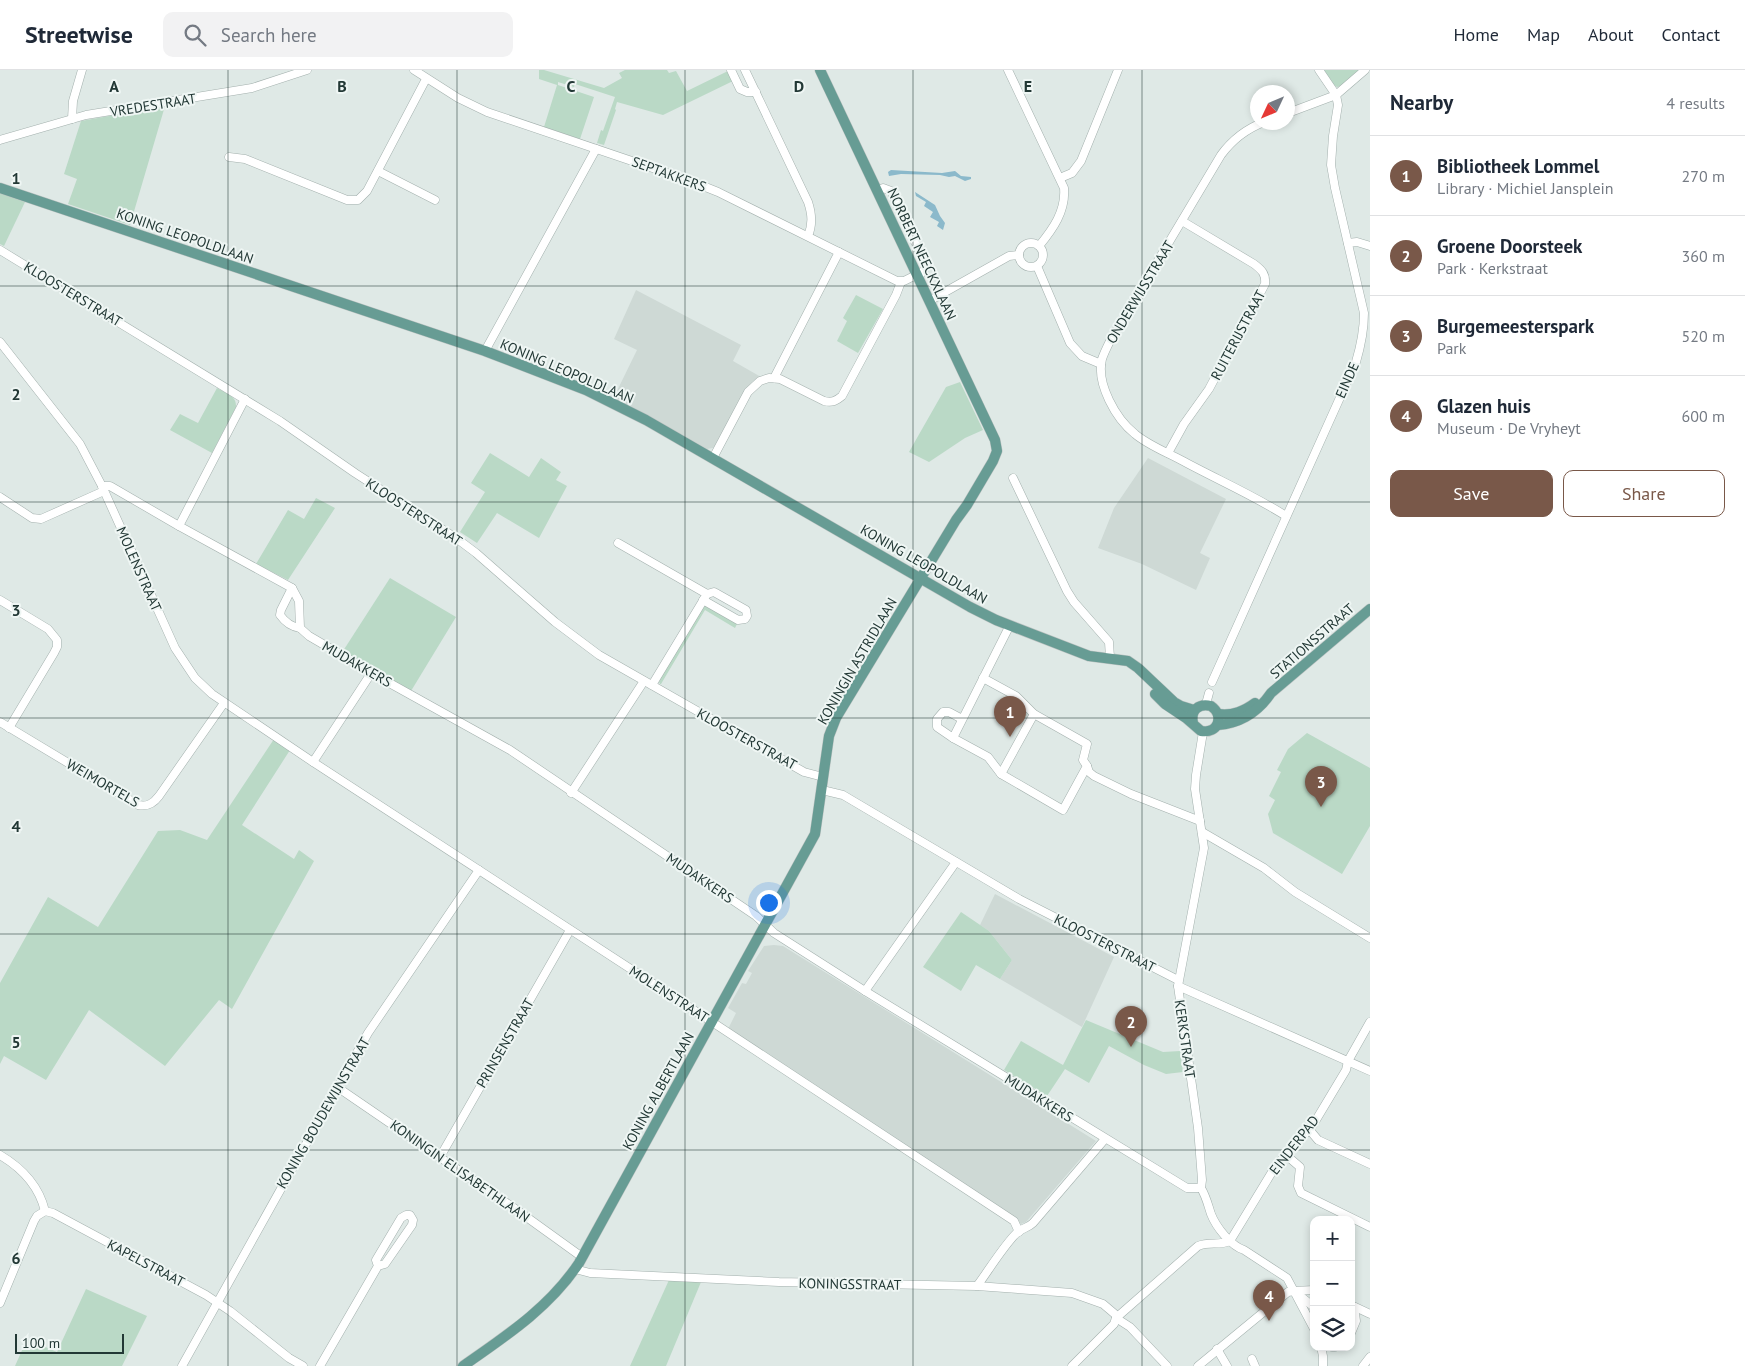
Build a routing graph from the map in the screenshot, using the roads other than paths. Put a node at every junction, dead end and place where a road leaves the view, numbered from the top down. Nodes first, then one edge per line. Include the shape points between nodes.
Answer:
1 (82, 70) edge
2 (307, 70) edge
3 (731, 70) edge
4 (745, 70) edge
5 (820, 70) edge
6 (1008, 70) edge
7 (1118, 70) edge
8 (1319, 70) edge
9 (1365, 70) edge
10 (415, 71) edge
11 (426, 79) junction
12 (756, 92) junction
13 (1336, 96) junction
14 (1295, 111) edge
15 (72, 119) junction
16 (1250, 129) edge
17 (0, 140) edge
18 (596, 149) junction
19 (229, 157) dead end
20 (378, 171) junction
21 (1060, 178) junction
22 (0, 188) edge
23 (435, 200) dead end
24 (1182, 221) junction
25 (808, 236) junction
26 (1348, 243) junction
27 (1039, 246) junction
28 (1370, 246) edge
29 (0, 250) edge
30 (839, 252) junction
31 (1019, 255) junction
32 (1036, 266) junction
33 (917, 276) junction
34 (901, 282) junction
35 (929, 301) junction
36 (0, 342) edge
37 (485, 351) junction
38 (1101, 364) junction
39 (774, 378) junction
40 (245, 399) junction
41 (997, 451) joint
42 (1168, 453) junction
43 (713, 458) junction
44 (1013, 478) dead end
45 (103, 488) junction
46 (0, 497) edge
47 (1286, 516) junction
48 (178, 526) junction
49 (618, 543) dead end
50 (921, 579) junction
51 (292, 588) junction
52 (705, 597) junction
53 (0, 600) edge
54 (1370, 609) edge
55 (1010, 625) junction
56 (300, 628) junction
57 (1115, 658) junction
58 (372, 672) junction
59 (982, 678) junction
60 (644, 681) junction
61 (1212, 682) dead end
62 (652, 685) junction
63 (1209, 693) dead end
64 (1159, 694) junction
65 (1271, 694) junction
66 (224, 703) junction
67 (1206, 704) junction
68 (1194, 710) junction
69 (1034, 714) junction
70 (1218, 714) junction
71 (962, 719) junction
72 (0, 722) edge
73 (1192, 723) junction
74 (1218, 724) junction
75 (9, 728) junction
76 (1203, 732) junction
77 (953, 738) junction
78 (313, 762) junction
79 (1087, 766) junction
80 (1001, 774) junction
81 (823, 777) junction
82 (822, 790) junction
83 (571, 793) junction
84 (1200, 821) junction
85 (1202, 832) junction
86 (956, 862) junction
87 (479, 870) junction
88 (765, 924) junction
89 (570, 930) junction
90 (1370, 938) edge
91 (1178, 983) junction
92 (865, 991) junction
93 (711, 1022) junction
94 (1370, 1022) edge
95 (1348, 1061) junction
96 (1370, 1071) edge
97 (337, 1087) junction
98 (1308, 1128) junction
99 (1105, 1139) junction
100 (0, 1154) edge
101 (1286, 1155) junction
102 (440, 1157) junction
103 (1370, 1164) edge
104 (1201, 1188) junction
105 (45, 1211) junction
106 (1370, 1227) edge
107 (1019, 1232) junction
108 (1230, 1241) junction
109 (582, 1257) junction
110 (378, 1266) junction
111 (575, 1269) junction
112 (977, 1286) junction
113 (1294, 1290) junction
114 (1310, 1290) edge
115 (0, 1302) edge
116 (217, 1303) junction
117 (1313, 1306) edge
118 (1355, 1307) edge
119 (1370, 1314) edge
120 (1116, 1318) junction
121 (1310, 1321) edge
122 (1217, 1349) junction
123 (1322, 1351) edge
124 (1370, 1354) edge
125 (182, 1366) edge
126 (303, 1366) edge
127 (320, 1366) edge
128 (463, 1366) edge
129 (1072, 1366) edge
130 (1167, 1366) edge
131 (1198, 1366) edge
132 (1227, 1366) edge
133 (1323, 1366) edge
134 (1363, 1366) edge

1 - 15 street via 73,101
2 - 15 street, VREDESTRAAT via 243,89
3 - 12 street via 740,89
4 - 12 street
5 - 33 main road, NORBERT NEECKXLAAN
6 - 21 street
7 - 21 street via 1081,161 1072,173
8 - 13 street
9 - 13 street
10 - 11 street, SEPTAKKERS
11 - 18 street, SEPTAKKERS via 487,112
11 - 20 street
12 - 25 street via 808,202 812,218
13 - 14 street
13 - 26 street, EINDE via 1338,106 1332,165
15 - 17 street, VREDESTRAAT
16 - 24 street, ONDERWIJSSTRAAT via 1228,146
18 - 25 street, SEPTAKKERS via 718,192
18 - 37 street
19 - 20 street via 245,159 353,201 363,197
20 - 23 street
21 - 27 street via 1065,200 1050,232
22 - 37 main road, KONING LEOPOLDLAAN
24 - 38 street, ONDERWIJSSTRAAT via 1110,341
24 - 42 street, RUITERIJSTRAAT via 1254,264 1266,277 1209,389
25 - 30 street, SEPTAKKERS
26 - 28 street
26 - 47 street, EINDE via 1364,313 1361,344 1356,362
27 - 31 street via 1028,244
27 - 32 street via 1043,257
29 - 40 street, KLOOSTERSTRAAT
30 - 34 street, SEPTAKKERS
30 - 39 street
31 - 32 street via 1025,265
31 - 35 street via 1009,256
32 - 38 street via 1070,343 1082,356
33 - 34 street
33 - 35 main road, NORBERT NEECKXLAAN
34 - 39 street via 839,399 824,401
35 - 41 main road, NORBERT NEECKXLAAN via 995,440
36 - 45 street, MOLENSTRAAT via 69,428
37 - 43 main road, KONING LEOPOLDLAAN via 609,401
38 - 42 street via 1102,379 1118,415 1134,433
39 - 43 street via 760,381 751,388
40 - 48 street
40 - 60 street, KLOOSTERSTRAAT via 456,538 569,634
41 - 50 main road, KONINGIN ASTRIDLAAN
42 - 47 street
43 - 50 main road, KONING LEOPOLDLAAN
44 - 57 street via 1067,591 1109,642
45 - 46 street via 40,519 32,518
45 - 48 street via 110,486
45 - 66 street, MOLENSTRAAT via 176,648 196,678
47 - 61 street, EINDE
48 - 51 street
49 - 52 street
50 - 55 main road, KONING LEOPOLDLAAN via 977,611
50 - 81 main road, KONINGIN ASTRIDLAAN via 836,718 829,736
51 - 56 street via 299,601
51 - 56 street, MUDAKKERS via 280,615 287,623
52 - 52 street via 714,592 746,610 745,620 738,620
52 - 62 street
53 - 75 street via 48,629 57,640 54,654
54 - 65 main road, STATIONSSTRAAT
55 - 57 main road, KONING LEOPOLDLAAN via 1089,656
55 - 59 street
56 - 58 street, MUDAKKERS
57 - 64 main road
58 - 78 street
58 - 83 street, MUDAKKERS via 510,750
59 - 69 street via 1016,696
59 - 71 street
60 - 62 street, KLOOSTERSTRAAT
60 - 83 street
62 - 81 street, KLOOSTERSTRAAT via 804,772
63 - 67 street
64 - 68 main road
64 - 73 main road via 1165,704
65 - 70 main road, STATIONSSTRAAT via 1231,715
65 - 74 main road, STATIONSSTRAAT via 1258,709 1241,720
66 - 75 street, WEIMORTELS via 159,796 144,806
66 - 78 street, MOLENSTRAAT
67 - 68 main road
67 - 70 main road via 1216,709
68 - 73 main road
69 - 79 street via 1087,744 1083,760
69 - 80 street
70 - 74 main road
71 - 77 street
71 - 77 street via 944,712 937,719 939,729
72 - 75 street, WEIMORTELS
73 - 76 main road
74 - 76 main road via 1213,730
76 - 84 street, KERKSTRAAT via 1195,790
77 - 80 street via 988,757
78 - 87 street, MOLENSTRAAT
79 - 80 street via 1062,810
79 - 84 street via 1094,776
81 - 82 main road, KONINGIN ASTRIDLAAN
82 - 86 street, KLOOSTERSTRAAT via 843,795
82 - 88 main road, KONING ALBERTLAAN via 814,834
83 - 88 street, MUDAKKERS
84 - 85 street, KERKSTRAAT
85 - 90 street via 1264,868 1295,892
85 - 91 street, KERKSTRAAT via 1204,848 1199,880
86 - 91 street, KLOOSTERSTRAAT
86 - 92 street
87 - 89 street, MOLENSTRAAT
87 - 97 street, KONING BOUDEWIJNSTRAAT via 388,1002
88 - 92 street, MUDAKKERS
88 - 93 main road, KONING ALBERTLAAN
89 - 93 street, MOLENSTRAAT
89 - 102 street, PRINSENSTRAAT
91 - 95 street, KLOOSTERSTRAAT
91 - 104 street, KERKSTRAAT via 1198,1128
92 - 99 street, MUDAKKERS
93 - 107 street, MOLENSTRAAT via 1014,1222
93 - 109 main road, KONING ALBERTLAAN
94 - 95 street, EINDERPAD
95 - 96 street, KLOOSTERSTRAAT
95 - 98 street, EINDERPAD via 1346,1070
97 - 102 street, KONINGIN ELISABETHLAAN
97 - 116 street, KONING BOUDEWIJNSTRAAT
98 - 101 street, EINDERPAD
98 - 103 street via 1318,1140
99 - 104 street, MUDAKKERS via 1187,1188
99 - 107 street via 1043,1212 1029,1227
100 - 105 street via 34,1184
101 - 106 street via 1300,1168 1300,1193
101 - 108 street, EINDERPAD via 1275,1167
102 - 109 street, KONINGIN ELISABETHLAAN
104 - 108 street, KERKSTRAAT via 1214,1221
105 - 115 street via 34,1221
105 - 116 street, KAPELSTRAAT
107 - 112 street
108 - 113 street, KERKSTRAAT via 1287,1278
108 - 120 street via 1198,1246
109 - 111 main road, KONING ALBERTLAAN
110 - 110 street via 376,1260 401,1218 410,1215 412,1225 385,1264
110 - 127 street
111 - 112 street, KONINGSSTRAAT via 590,1273 778,1282
111 - 128 main road, KONING ALBERTLAAN via 531,1318
112 - 120 street, KONINGSSTRAAT via 1072,1293 1103,1304
113 - 114 street
113 - 117 street
113 - 121 street
113 - 122 street
116 - 125 street, KONING BOUDEWIJNSTRAAT
116 - 126 street, KAPELSTRAAT
118 - 119 street
120 - 129 street via 1114,1324
120 - 130 street, KONINGSSTRAAT via 1130,1327
122 - 131 street
122 - 132 street
123 - 133 street
124 - 134 street

